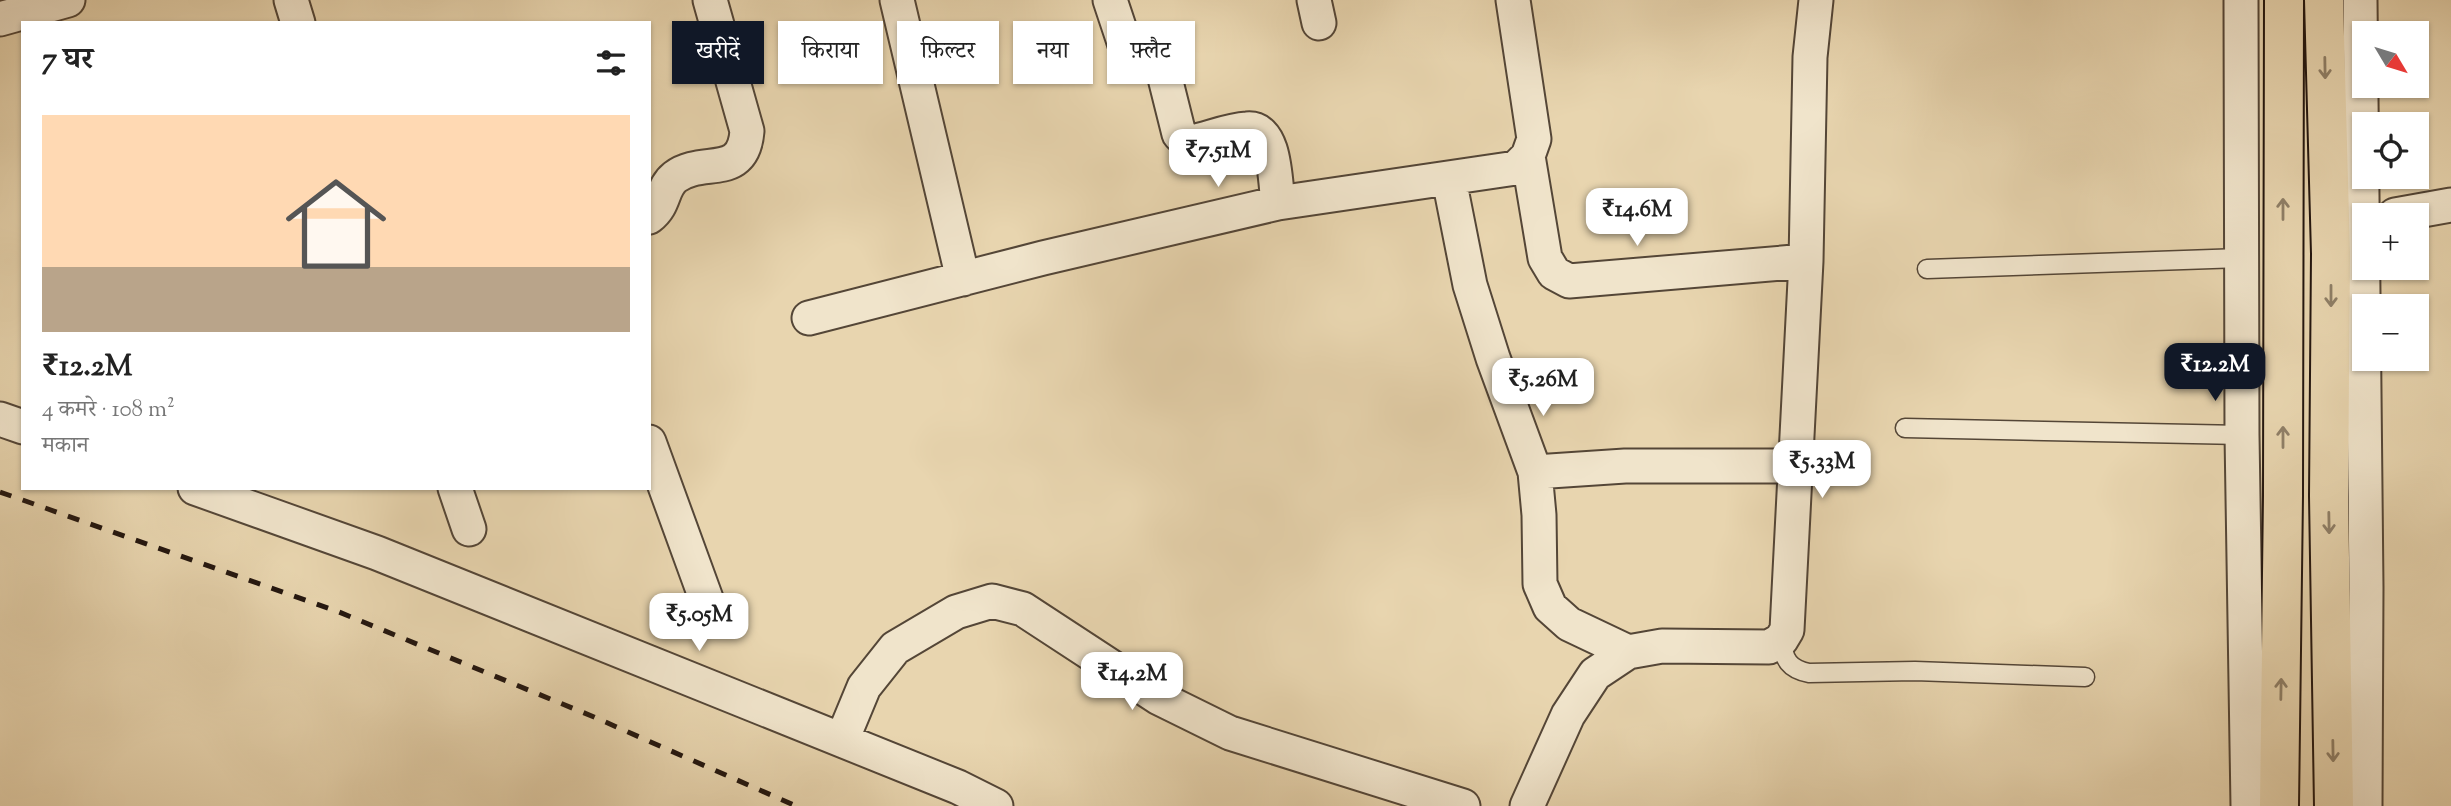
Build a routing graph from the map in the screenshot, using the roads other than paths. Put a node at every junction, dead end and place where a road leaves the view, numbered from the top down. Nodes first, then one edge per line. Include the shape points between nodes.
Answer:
1 (68, 0) edge
2 (290, 0) edge
3 (710, 0) edge
4 (897, 0) edge
5 (1110, 0) edge
6 (1513, 0) edge
7 (1816, 0) edge
8 (2241, 0) edge
9 (2284, 0) edge
10 (2324, 0) edge
11 (2360, 0) edge
12 (0, 19) edge
13 (297, 21) edge
14 (1528, 156) junction
15 (1449, 178) junction
16 (1278, 203) junction
17 (2363, 203) edge
18 (2451, 205) edge
19 (2429, 209) edge
20 (651, 216) edge
21 (2241, 258) junction
22 (1806, 261) junction
23 (1927, 269) dead end
24 (963, 279) junction
25 (2363, 280) edge
26 (808, 318) dead end
27 (0, 419) edge
28 (21, 426) edge
29 (1905, 428) dead end
30 (2242, 435) junction
31 (651, 447) edge
32 (1796, 466) junction
33 (1535, 472) junction
34 (201, 490) edge
35 (456, 490) edge
36 (470, 530) dead end
37 (712, 615) dead end
38 (1781, 640) junction
39 (1628, 652) junction
40 (2085, 677) dead end
41 (842, 740) junction
42 (996, 806) edge
43 (1463, 806) edge
44 (1527, 806) edge
45 (2248, 806) edge
46 (2279, 806) edge
47 (2334, 806) edge
48 (2365, 806) edge

1 - 12 street
2 - 13 street
3 - 20 street via 747,131 746,146 726,164 678,175 668,183 660,209
4 - 24 street
5 - 16 street via 1129,57 1152,64 1164,74 1179,134 1185,140 1249,128 1266,136
6 - 14 street via 1534,139
7 - 22 street via 1810,57
8 - 21 street
46 -> 9 main road
10 -> 47 main road via 2331,254
11 - 17 street
14 - 15 street via 1516,167
14 - 22 street via 1545,258 1554,273 1569,281
15 - 16 street
15 - 33 street via 1470,285
16 - 24 street
18 - 19 street
21 - 23 lane
21 - 30 street
22 - 32 street
24 - 26 street
25 - 48 street
27 - 28 street
29 - 30 lane
30 - 45 street
31 - 37 street
32 - 33 street via 1625,466
32 - 38 street via 1787,630
33 - 39 street via 1540,584 1550,607 1569,624
34 - 41 street via 377,552
35 - 36 street
38 - 39 street via 1769,648 1662,646
38 - 40 lane via 1788,664 1809,673 1916,671
39 - 44 street via 1595,674 1567,716
41 - 42 street
41 - 43 street via 863,687 895,648 956,612 992,601 1023,609 1159,698 1230,733

